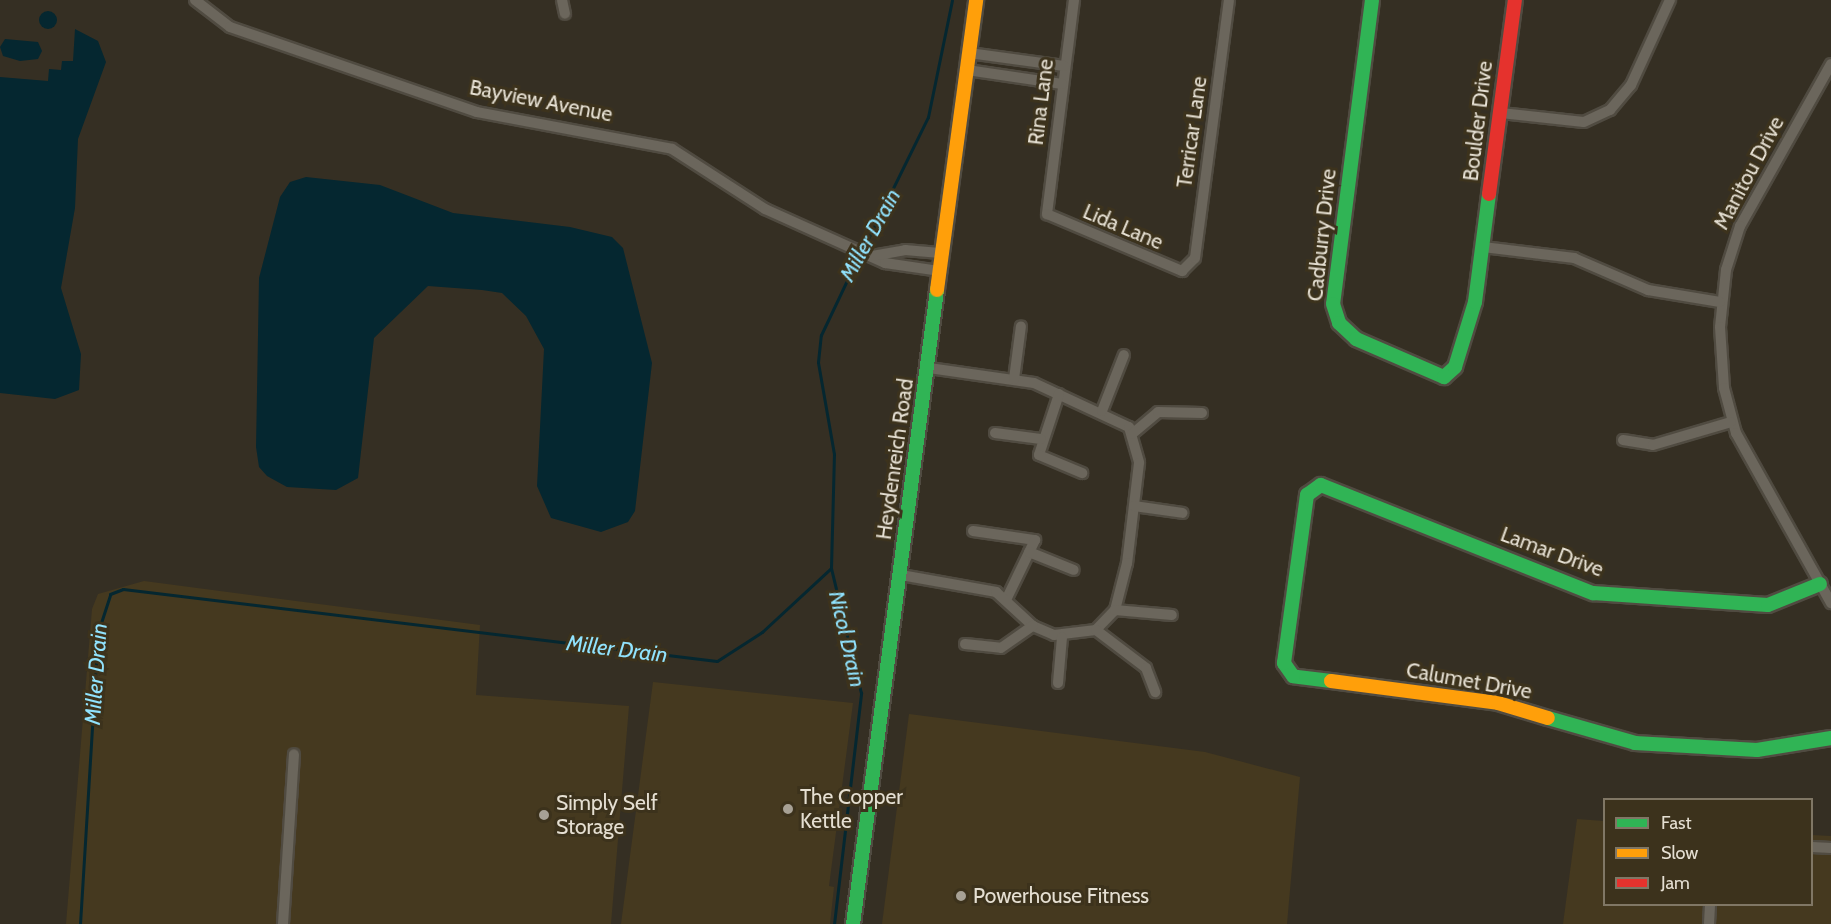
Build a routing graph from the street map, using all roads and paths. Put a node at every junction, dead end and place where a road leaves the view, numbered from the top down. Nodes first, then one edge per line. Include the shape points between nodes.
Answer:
1 (195, 0) edge
2 (562, 0) edge
3 (976, 0) edge
4 (1074, 0) edge
5 (1230, 0) edge
6 (1372, 0) edge
7 (1515, 0) edge
8 (1670, 0) edge
9 (565, 14) dead end
10 (969, 52) junction
11 (1831, 64) edge
12 (1064, 66) junction
13 (967, 70) junction
14 (1062, 84) junction
15 (1501, 113) junction
16 (1046, 208) joint
17 (1483, 247) junction
18 (943, 253) junction
19 (873, 256) junction
20 (1191, 268) joint
21 (940, 271) junction
22 (1720, 302) junction
23 (1021, 326) dead end
24 (1124, 355) dead end
25 (929, 368) junction
26 (1014, 379) junction
27 (1059, 394) junction
28 (1102, 411) junction
29 (1202, 413) dead end
30 (1731, 422) junction
31 (995, 433) dead end
32 (1132, 434) junction
33 (1041, 439) junction
34 (1623, 440) dead end
35 (1082, 473) dead end
36 (1315, 486) joint
37 (1134, 506) junction
38 (1183, 513) dead end
39 (973, 531) dead end
40 (1029, 552) junction
41 (1074, 570) dead end
42 (901, 575) junction
43 (1820, 584) junction
44 (1007, 598) junction
45 (1831, 603) edge
46 (1115, 610) junction
47 (1172, 615) dead end
48 (1032, 626) junction
49 (1096, 630) junction
50 (1062, 637) junction
51 (965, 644) dead end
52 (1058, 683) dead end
53 (1155, 692) dead end
54 (1831, 738) edge
55 (294, 754) dead end
56 (1813, 847) edge
57 (1831, 848) edge
58 (1710, 906) edge
59 (283, 924) edge
60 (853, 924) edge
61 (1709, 924) edge

1 - 19 street, Bayview Avenue via 230,27 477,112 672,149 765,209
2 - 9 street
3 - 10 street, Heydenreich Road
4 - 12 street, Rina Lane
5 - 20 street, Terricar Lane
6 - 17 street, Cadburry Drive via 1335,278 1339,323 1368,345 1437,377 1450,375 1474,302
7 - 15 street, Boulder Drive
8 - 15 street via 1631,85 1610,110 1584,122
10 - 12 street
10 - 13 street, Heydenreich Road
11 - 22 street, Manitou Drive via 1740,226
12 - 14 street, Rina Lane
13 - 14 street
13 - 18 street, Heydenreich Road
14 - 16 street, Rina Lane
15 - 17 street, Boulder Drive
16 - 20 street, Lida Lane via 1055,220 1177,270
17 - 22 street via 1574,258 1648,290
18 - 19 street via 905,250
18 - 21 street, Heydenreich Road
19 - 21 street, Bayview Avenue via 892,265
21 - 25 street, Heydenreich Road
22 - 30 street, Manitou Drive via 1721,363
23 - 26 street
24 - 28 street
25 - 26 street
25 - 42 street, Heydenreich Road
26 - 27 street
27 - 28 street
27 - 33 street
28 - 32 street
29 - 32 street via 1158,412
30 - 34 street via 1653,445
30 - 43 street, Manitou Drive
31 - 33 street
32 - 37 street via 1139,463
33 - 35 street via 1040,455
36 - 43 street, Lamar Drive via 1333,486 1593,593 1768,605
36 - 54 street, Calumet Drive via 1306,501 1284,657 1293,676 1498,703 1635,743 1757,750
37 - 38 street
37 - 46 street
39 - 40 street via 1035,540
40 - 41 street
40 - 44 street
42 - 44 street via 984,589
42 - 60 street, Heydenreich Road
43 - 45 street, Manitou Drive
44 - 48 street
46 - 47 street
46 - 49 street
48 - 50 street
48 - 51 street via 1001,648
49 - 50 street
49 - 53 street via 1146,668
50 - 52 street
55 - 59 street
56 - 57 street
58 - 61 street

